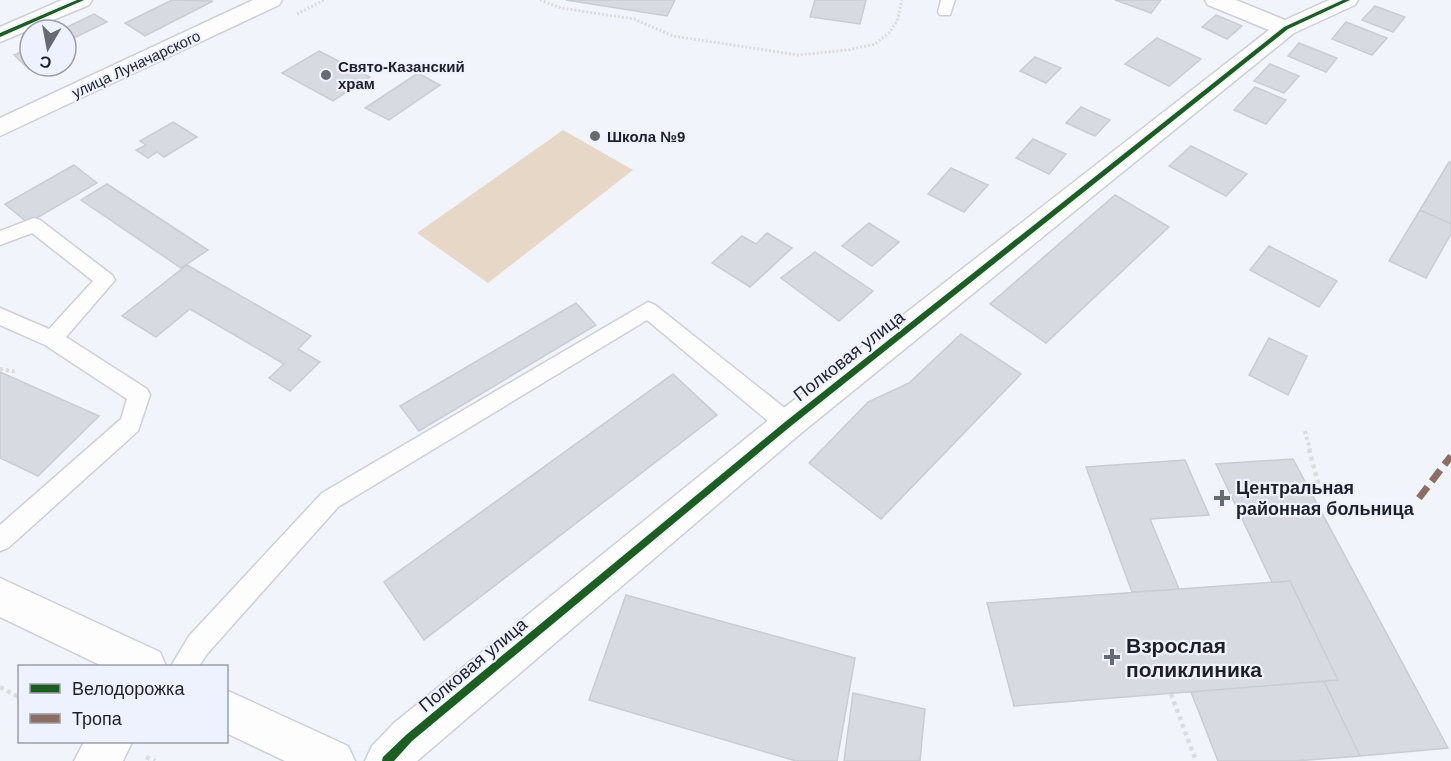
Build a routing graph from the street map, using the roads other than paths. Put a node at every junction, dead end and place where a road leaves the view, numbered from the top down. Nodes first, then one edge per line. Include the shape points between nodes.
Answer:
1 (81, 0) edge
2 (271, 0) edge
3 (1216, 0) edge
4 (1347, 0) edge
5 (1286, 27) junction
6 (0, 35) edge
7 (0, 128) edge
8 (0, 238) edge
9 (0, 316) edge
10 (52, 339) junction
11 (788, 424) junction
12 (0, 540) edge
13 (0, 597) edge
14 (144, 665) edge
15 (185, 665) edge
16 (228, 712) edge
17 (109, 743) edge
18 (96, 761) edge
19 (333, 761) edge
20 (387, 761) edge

1 - 6 street
2 - 7 street, улица Луначарского
3 - 5 street
4 - 5 street, Полковая улица
5 - 11 street, Полковая улица
8 - 10 lane via 33,225 105,280
9 - 10 lane
10 - 12 lane via 139,395 130,424
11 - 15 lane via 648,310 330,500 198,645
11 - 20 street, Полковая улица via 409,738
13 - 14 street
16 - 19 street
17 - 18 street

